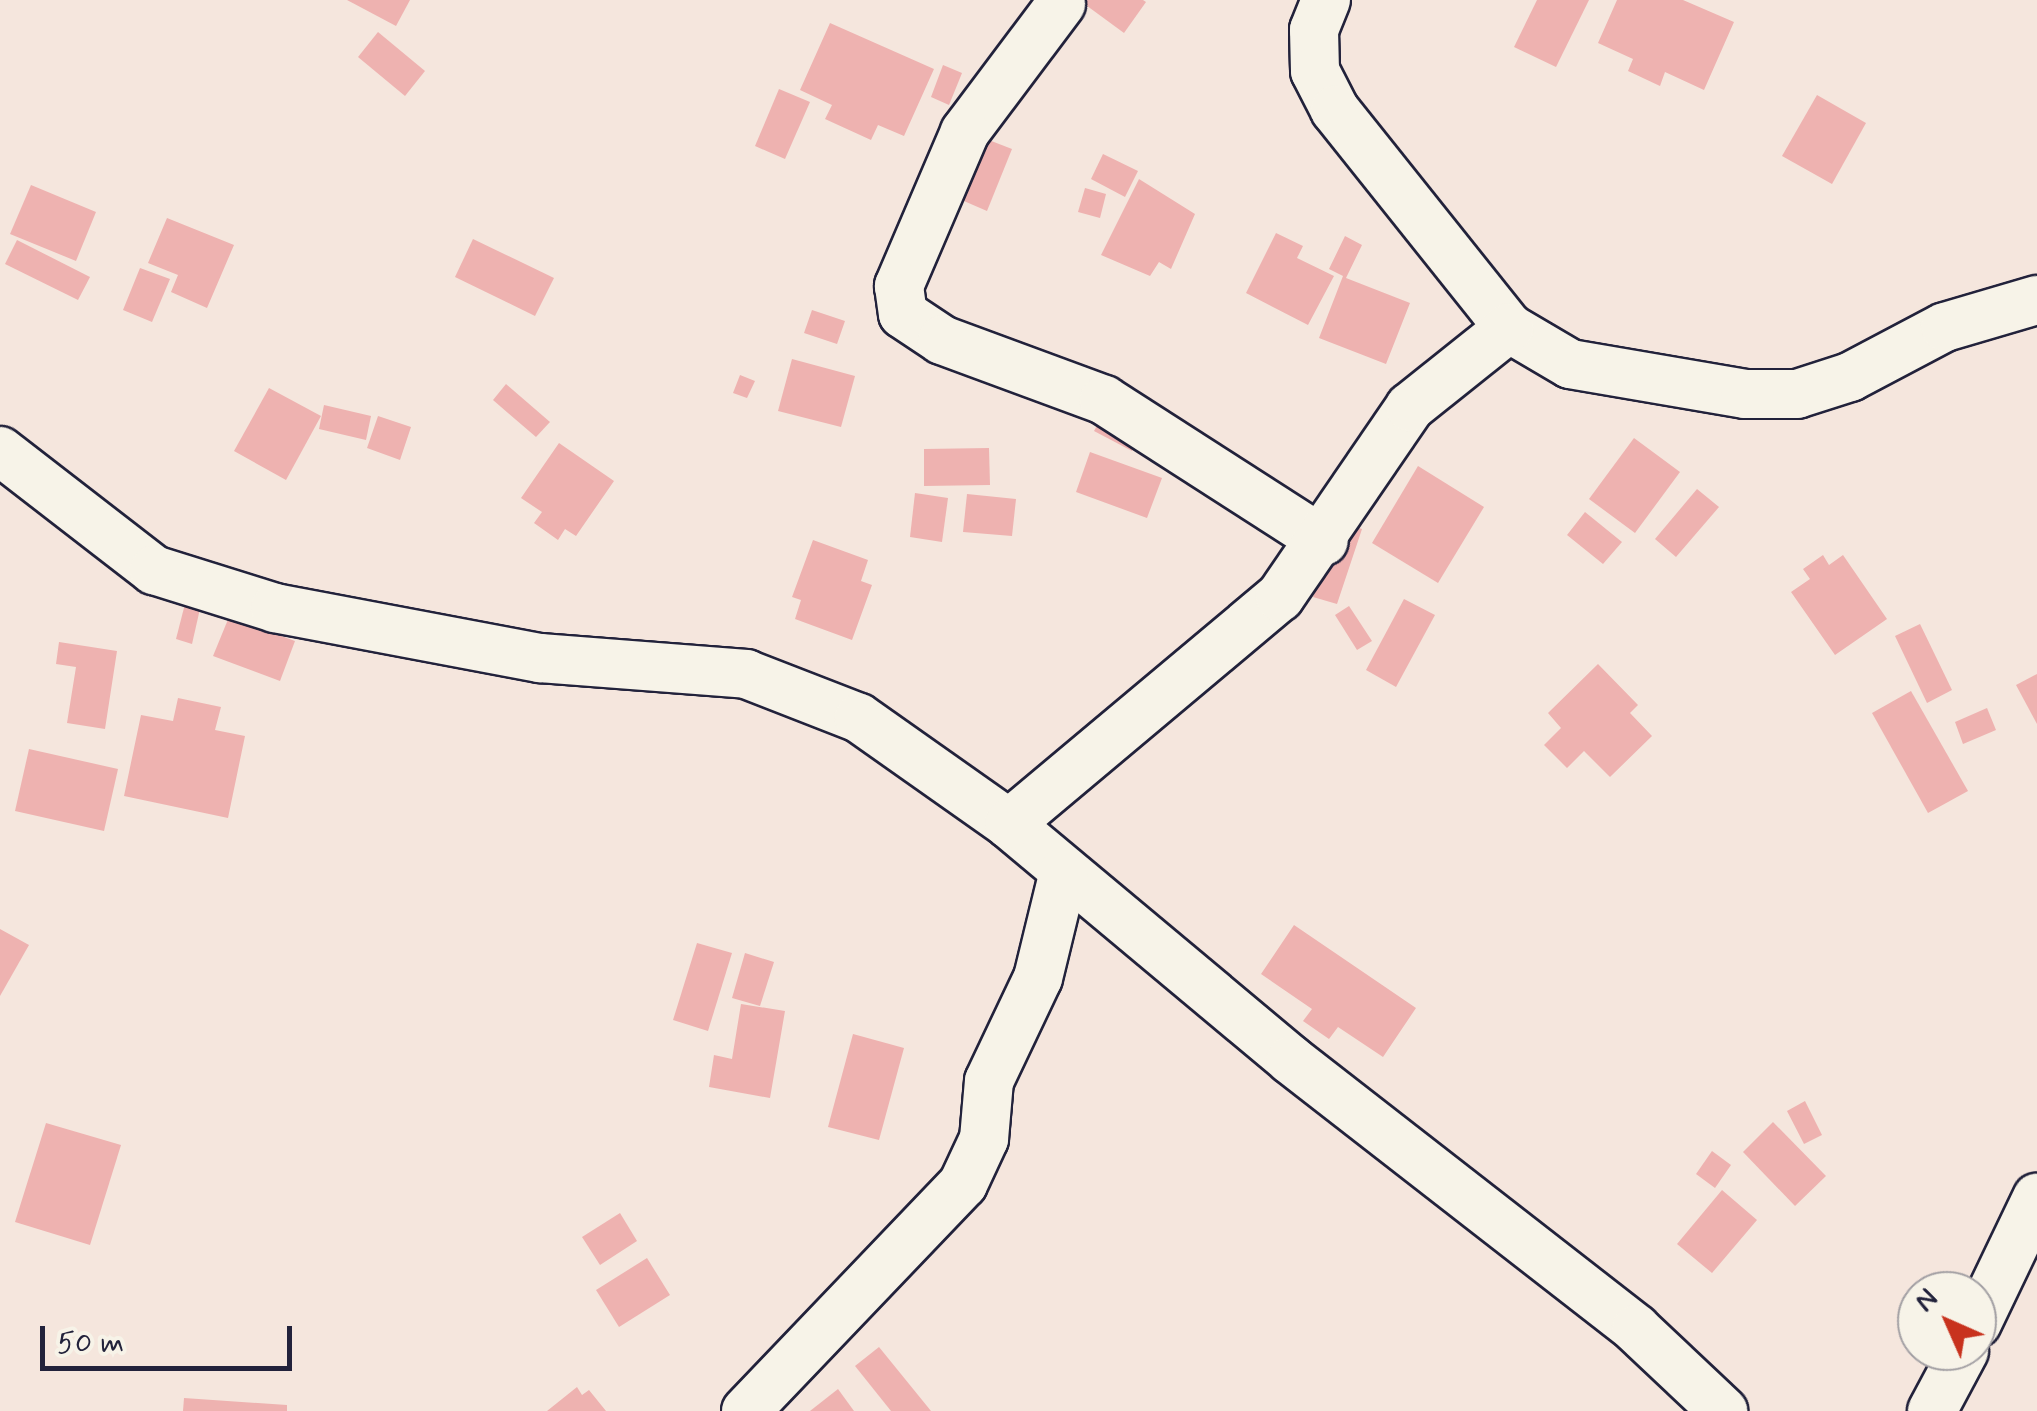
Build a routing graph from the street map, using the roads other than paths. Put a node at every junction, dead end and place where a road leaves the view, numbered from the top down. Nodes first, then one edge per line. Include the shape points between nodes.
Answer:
1 (1326, 0) edge
2 (1061, 4) dead end
3 (2037, 300) edge
4 (1509, 328) junction
5 (0, 451) edge
6 (1324, 541) junction
7 (1009, 824) junction
8 (1064, 871) junction
9 (2037, 1198) edge
10 (1997, 1282) edge
11 (1953, 1371) edge
12 (746, 1411) edge
13 (1723, 1411) edge
14 (1932, 1411) edge

1 - 4 street via 1314,30 1314,71 1335,110
2 - 6 street via 965,132 899,286 903,314 942,340 1104,400
3 - 4 street via 1945,327 1850,377 1797,394 1745,394 1570,364
4 - 6 street via 1410,407
5 - 7 street via 154,570 275,608 540,658 746,674 798,688 859,718
6 - 7 street via 1280,597
7 - 8 street
8 - 12 street via 1038,978 989,1080 984,1139 963,1184
8 - 13 street via 1636,1329
9 - 10 street
11 - 14 street

